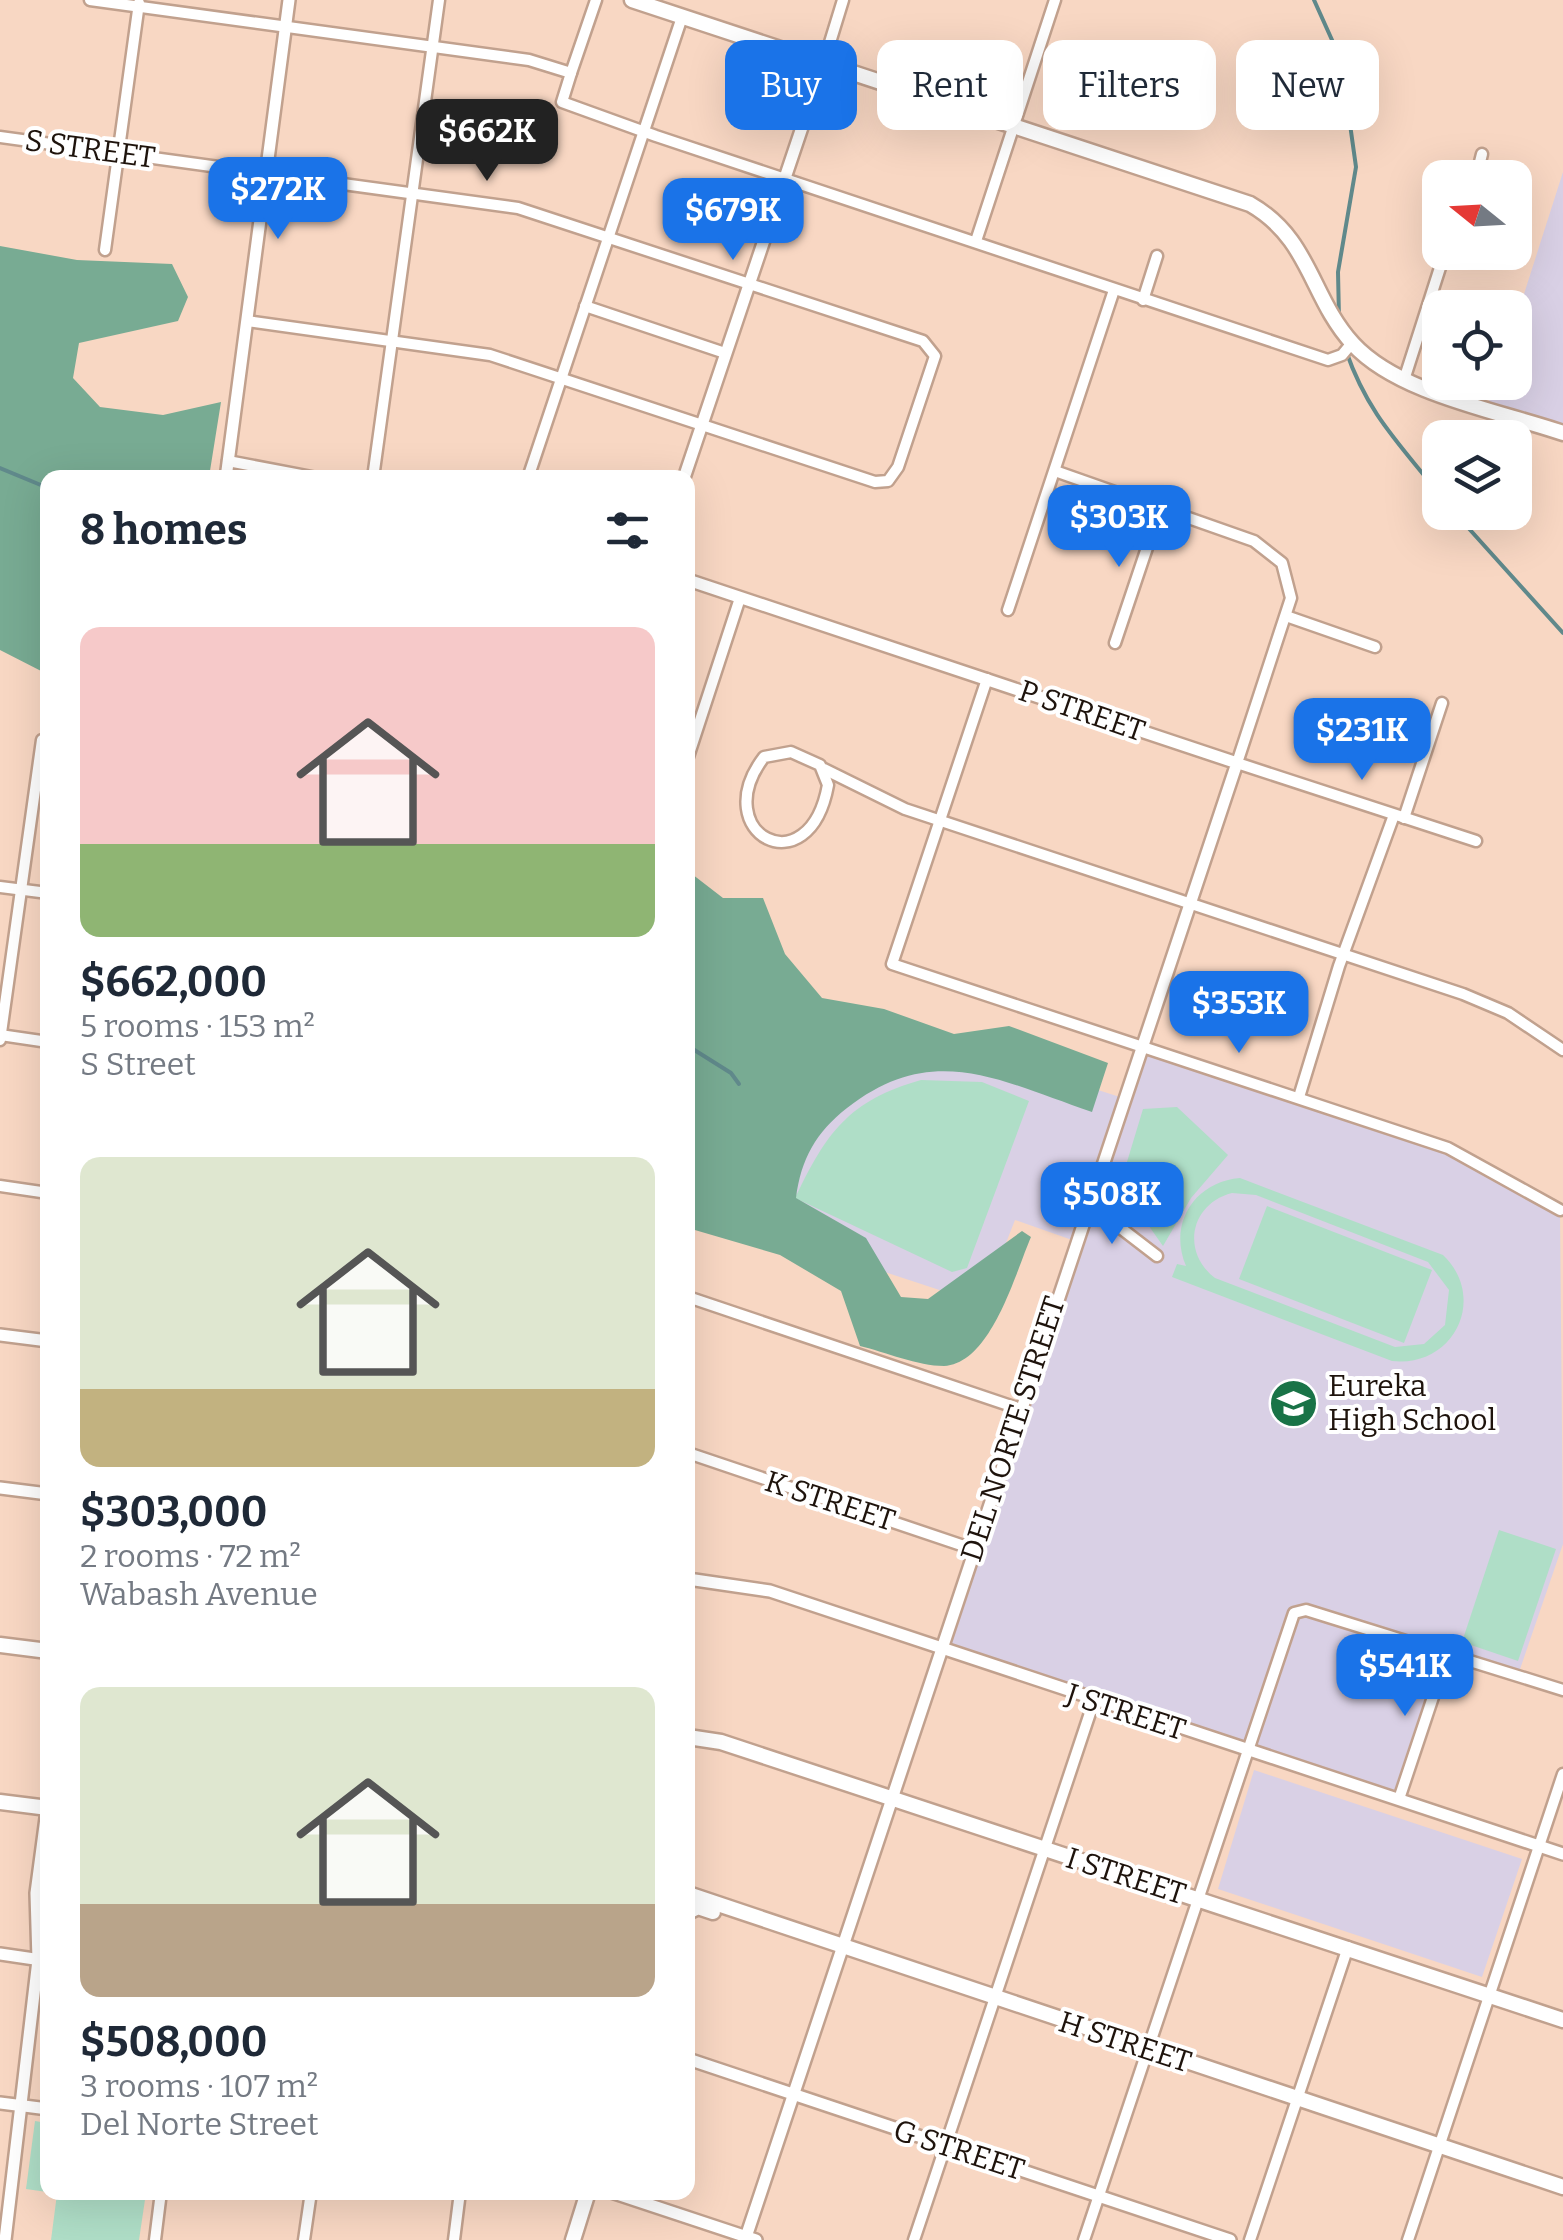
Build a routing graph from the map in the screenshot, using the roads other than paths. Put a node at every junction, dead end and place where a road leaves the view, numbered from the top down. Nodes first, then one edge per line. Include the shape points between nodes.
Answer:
1 (90, 0) edge
2 (289, 0) edge
3 (440, 0) edge
4 (596, 0) edge
5 (632, 0) edge
6 (843, 0) edge
7 (1055, 0) edge
8 (139, 3) edge
9 (682, 17) junction
10 (285, 26) junction
11 (755, 40) edge
12 (831, 40) edge
13 (433, 46) junction
14 (570, 72) junction
15 (1023, 98) edge
16 (1023, 128) edge
17 (800, 130) edge
18 (1012, 130) edge
19 (643, 132) junction
20 (0, 137) edge
21 (117, 152) junction
22 (1482, 154) dead end
23 (1480, 160) edge
24 (266, 173) junction
25 (783, 179) junction
26 (412, 194) junction
27 (608, 237) junction
28 (976, 241) junction
29 (105, 250) dead end
30 (1157, 256) dead end
31 (1440, 270) edge
32 (749, 282) junction
33 (1114, 290) junction
34 (1144, 300) junction
35 (585, 306) junction
36 (247, 320) junction
37 (394, 339) junction
38 (1352, 344) junction
39 (725, 354) junction
40 (562, 378) junction
41 (1404, 380) junction
42 (701, 424) junction
43 (1563, 433) edge
44 (228, 461) junction
45 (227, 470) edge
46 (275, 470) edge
47 (374, 470) edge
48 (531, 470) edge
49 (687, 470) edge
50 (1055, 471) junction
51 (1160, 509) junction
52 (695, 582) edge
53 (740, 598) junction
54 (1008, 610) dead end
55 (1286, 616) junction
56 (1115, 643) dead end
57 (1375, 646) dead end
58 (987, 679) junction
59 (1442, 702) dead end
60 (695, 726) edge
61 (40, 755) edge
62 (1237, 763) junction
63 (824, 769) junction
64 (1399, 816) junction
65 (939, 819) junction
66 (1476, 841) dead end
67 (0, 887) edge
68 (22, 890) junction
69 (40, 892) edge
70 (1189, 902) junction
71 (1343, 954) junction
72 (0, 1037) edge
73 (40, 1041) edge
74 (1142, 1044) junction
75 (1563, 1050) edge
76 (1299, 1097) junction
77 (0, 1186) edge
78 (40, 1191) edge
79 (1560, 1210) dead end
80 (1085, 1212) junction
81 (1158, 1256) dead end
82 (695, 1302) edge
83 (0, 1334) edge
84 (40, 1341) edge
85 (1020, 1409) junction
86 (695, 1456) edge
87 (0, 1488) edge
88 (40, 1493) edge
89 (973, 1549) junction
90 (695, 1581) edge
91 (0, 1645) edge
92 (940, 1648) junction
93 (40, 1650) edge
94 (1448, 1652) junction
95 (1563, 1690) edge
96 (1094, 1701) junction
97 (695, 1738) edge
98 (1247, 1752) junction
99 (1563, 1774) edge
100 (890, 1798) junction
101 (1399, 1799) junction
102 (0, 1802) edge
103 (40, 1805) edge
104 (1539, 1846) junction
105 (1044, 1850) junction
106 (1563, 1854) edge
107 (40, 1861) edge
108 (695, 1897) edge
109 (1198, 1898) junction
110 (695, 1911) edge
111 (752, 1919) junction
112 (40, 1931) edge
113 (1348, 1947) junction
114 (841, 1948) junction
115 (0, 1954) edge
116 (40, 1960) edge
117 (40, 1983) edge
118 (1488, 1997) junction
119 (994, 1999) junction
120 (1563, 2020) edge
121 (1147, 2050) junction
122 (695, 2060) edge
123 (794, 2095) junction
124 (1297, 2099) junction
125 (0, 2103) edge
126 (24, 2106) junction
127 (40, 2108) edge
128 (946, 2145) junction
129 (1440, 2146) junction
130 (1563, 2187) edge
131 (1098, 2196) junction
132 (160, 2200) edge
133 (310, 2200) edge
134 (459, 2200) edge
135 (585, 2200) edge
136 (634, 2200) edge
137 (749, 2239) edge
138 (5, 2240) edge
139 (155, 2240) edge
140 (304, 2240) edge
141 (454, 2240) edge
142 (572, 2240) edge
143 (914, 2240) edge
144 (1084, 2240) edge
145 (1230, 2240) edge
146 (1250, 2240) edge
147 (1408, 2240) edge

1 - 8 street
2 - 10 street
3 - 13 street
4 - 14 street
5 - 9 main road
6 - 12 street
7 - 15 street
8 - 10 street
8 - 21 street
9 - 11 main road
9 - 19 street
10 - 13 street
10 - 24 street
13 - 14 street
13 - 26 street
14 - 19 street via 562,102
16 - 38 main road via 1262,211 1297,245
17 - 25 street
18 - 28 street
19 - 25 street
19 - 27 street
20 - 21 street, S STREET
21 - 24 street, S STREET
21 - 29 street
22 - 23 street
24 - 26 street, S STREET
24 - 36 street
25 - 28 street
25 - 32 street
26 - 27 street, S STREET via 518,208
26 - 37 street
27 - 32 street, S STREET
27 - 35 street
28 - 33 street
30 - 34 street
31 - 41 street
32 - 39 street
32 - 42 street, S STREET via 933,348 916,416 888,480 870,480
33 - 34 street
33 - 50 street
34 - 38 street via 1328,360
35 - 39 street
35 - 40 street
36 - 37 street
36 - 44 street
37 - 40 street via 490,355
37 - 47 street
38 - 41 main road
39 - 42 street
40 - 42 street
40 - 48 street
41 - 43 main road
42 - 49 street
44 - 45 street
44 - 46 street
50 - 51 street
50 - 54 street
51 - 55 street, DEL NORTE STREET via 1254,541 1282,562 1292,587
51 - 56 street
52 - 53 street, P STREET
53 - 58 street, P STREET
53 - 60 street
55 - 57 street
55 - 62 street, DEL NORTE STREET
58 - 62 street, P STREET
58 - 65 street
59 - 64 street
61 - 68 street
62 - 64 street, P STREET
62 - 70 street, DEL NORTE STREET
63 - 63 street via 827,794 805,836 776,840 752,827 745,805 764,757 800,754
63 - 65 street
64 - 66 street, P STREET
64 - 71 street
65 - 70 street
65 - 74 street via 892,964
67 - 68 street
68 - 69 street
68 - 72 street
70 - 71 street
70 - 74 street, DEL NORTE STREET
71 - 75 street via 1485,1002
71 - 76 street
72 - 73 street
74 - 76 street
74 - 80 street, DEL NORTE STREET
76 - 79 street via 1448,1148
77 - 78 street
80 - 81 street via 1118,1226
80 - 85 street, DEL NORTE STREET
82 - 85 street
83 - 84 street
85 - 89 street, DEL NORTE STREET
86 - 89 street, K STREET
87 - 88 street
89 - 92 street, DEL NORTE STREET
90 - 92 street, J STREET via 770,1591
91 - 93 main road
92 - 96 street, J STREET
92 - 100 street, DEL NORTE STREET
94 - 95 street
94 - 98 street via 1299,1610
94 - 101 street
96 - 98 street, J STREET
96 - 105 street
97 - 100 main road, I STREET
98 - 101 street, J STREET
98 - 109 street
99 - 104 street
100 - 105 main road, I STREET
100 - 114 street, DEL NORTE STREET
101 - 104 street, J STREET
102 - 103 main road
104 - 106 street, J STREET
104 - 118 street
105 - 109 main road, I STREET
105 - 119 street
107 - 112 street
108 - 111 main road, H STREET
109 - 113 main road, I STREET
109 - 121 street
110 - 111 main road
111 - 114 main road, H STREET
113 - 118 main road, I STREET
113 - 124 street
114 - 119 main road, H STREET
114 - 123 street, DEL NORTE STREET
115 - 116 street
117 - 126 street
118 - 120 main road, I STREET
118 - 129 street
119 - 121 main road, H STREET
119 - 128 street
121 - 124 main road, H STREET
121 - 131 street
122 - 123 street, G STREET
123 - 128 street, G STREET
123 - 137 street, DEL NORTE STREET
124 - 129 main road, H STREET
124 - 146 street
125 - 126 street
126 - 127 street
126 - 138 street
128 - 131 street, G STREET
128 - 143 street
129 - 130 main road, H STREET
129 - 147 street
131 - 144 street
131 - 145 street, G STREET
132 - 139 street
133 - 140 street
134 - 141 street
135 - 142 main road
136 - 137 street

